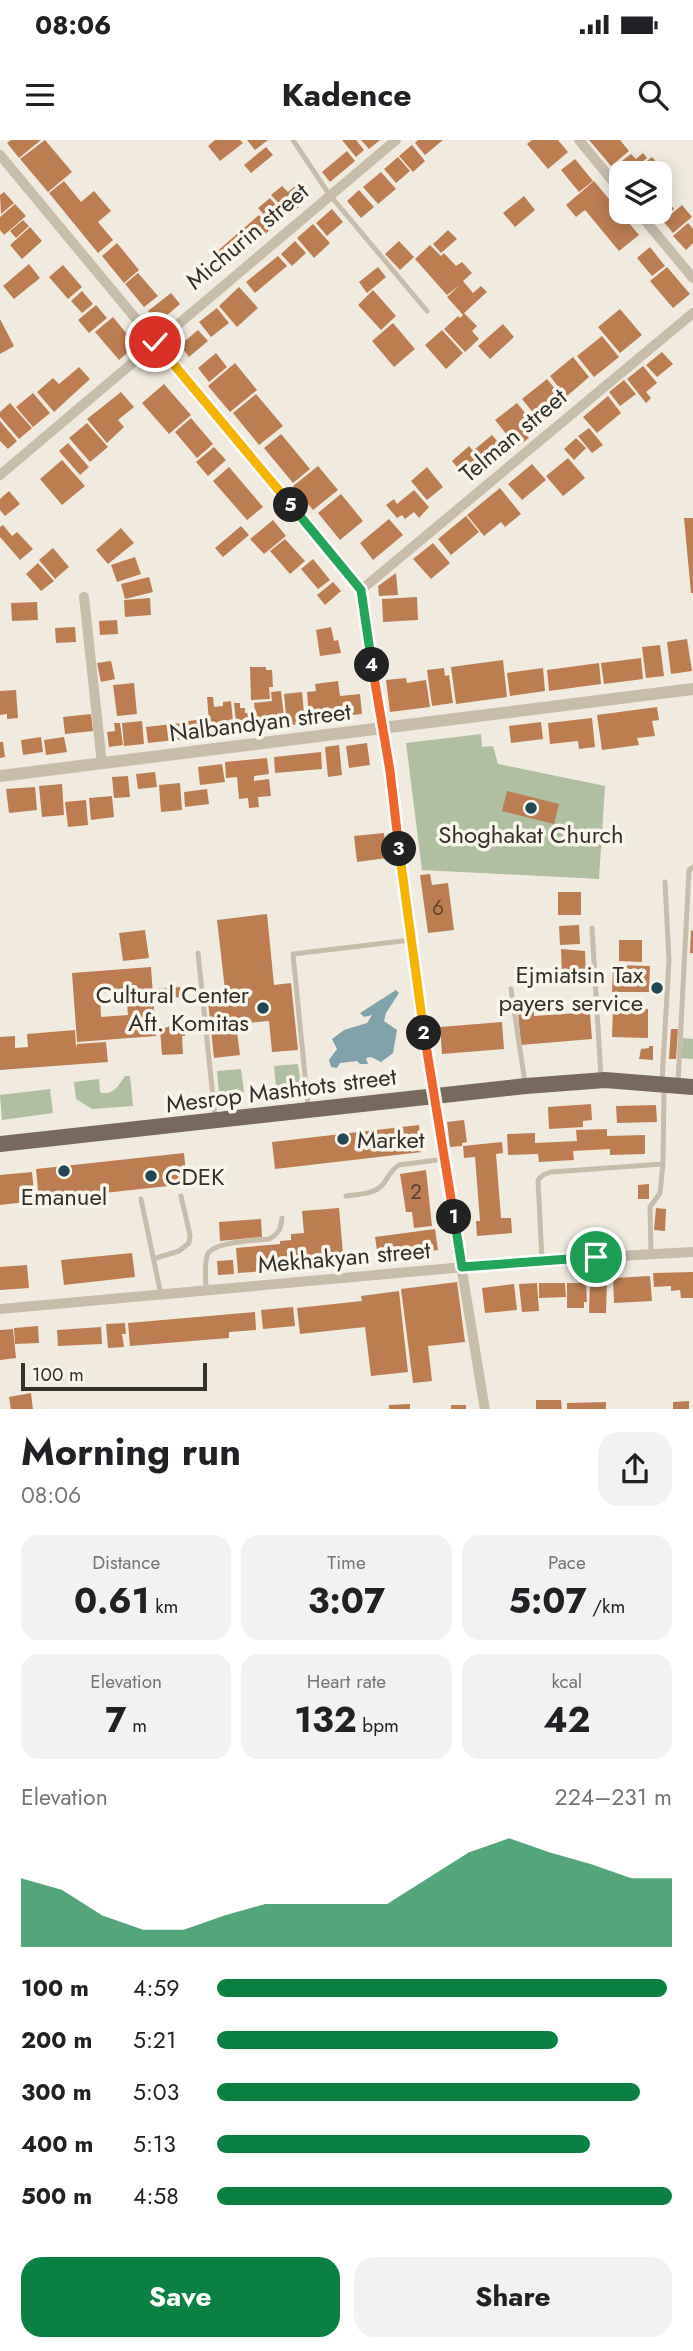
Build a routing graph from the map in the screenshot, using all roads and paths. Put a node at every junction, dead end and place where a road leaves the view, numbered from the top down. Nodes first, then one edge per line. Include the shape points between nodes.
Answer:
1 (293, 140) edge
2 (396, 140) edge
3 (579, 140) edge
4 (0, 155) edge
5 (609, 176) edge
6 (329, 194) junction
7 (648, 224) edge
8 (693, 278) edge
9 (427, 310) dead end
10 (693, 313) edge
11 (155, 342) junction
12 (0, 475) edge
13 (361, 590) junction
14 (84, 597) dead end
15 (693, 689) edge
16 (381, 728) junction
17 (102, 764) junction
18 (0, 776) edge
19 (693, 867) edge
20 (665, 882) dead end
21 (593, 928) dead end
22 (411, 940) junction
23 (198, 953) dead end
24 (511, 989) dead end
25 (601, 1080) junction
26 (674, 1085) edge
27 (526, 1086) junction
28 (433, 1095) junction
29 (308, 1110) junction
30 (216, 1121) junction
31 (0, 1144) edge
32 (444, 1159) junction
33 (663, 1164) junction
34 (181, 1196) dead end
35 (346, 1196) dead end
36 (141, 1199) dead end
37 (282, 1217) dead end
38 (693, 1252) edge
39 (651, 1254) junction
40 (153, 1259) junction
41 (542, 1260) junction
42 (462, 1267) junction
43 (206, 1290) junction
44 (161, 1295) junction
45 (0, 1309) edge
46 (485, 1409) edge

1 - 6 lane
2 - 6 street, Michurin street
3 - 5 street
4 - 11 street
6 - 9 lane
6 - 11 street, Michurin street
7 - 8 street
10 - 13 street, Telman street
11 - 12 street, Michurin street
11 - 13 street
13 - 16 street
14 - 17 street
15 - 16 street, Nalbandyan street
16 - 17 street, Nalbandyan street
16 - 22 street
17 - 18 street, Nalbandyan street
19 - 26 lane
20 - 26 lane
21 - 25 lane
22 - 28 street
22 - 29 lane via 293,954
23 - 30 lane
24 - 27 lane
25 - 26 main road, Mesrop Mashtots street
25 - 27 main road, Mesrop Mashtots street
26 - 33 lane
27 - 28 main road, Mesrop Mashtots street
28 - 29 main road, Mesrop Mashtots street
28 - 32 street
29 - 30 main road, Mesrop Mashtots street
30 - 31 main road, Mesrop Mashtots street
32 - 35 lane via 399,1165 373,1192
32 - 42 street
33 - 39 lane via 660,1193 650,1207
33 - 41 lane via 543,1175 538,1180
34 - 40 lane via 189,1243
36 - 40 lane
37 - 43 lane via 281,1227 270,1239 210,1250
38 - 39 street, Mekhakyan street
39 - 41 street, Mekhakyan street
40 - 44 lane
41 - 42 street, Mekhakyan street
42 - 43 street, Mekhakyan street
42 - 46 street
43 - 44 street, Mekhakyan street
44 - 45 street, Mekhakyan street

